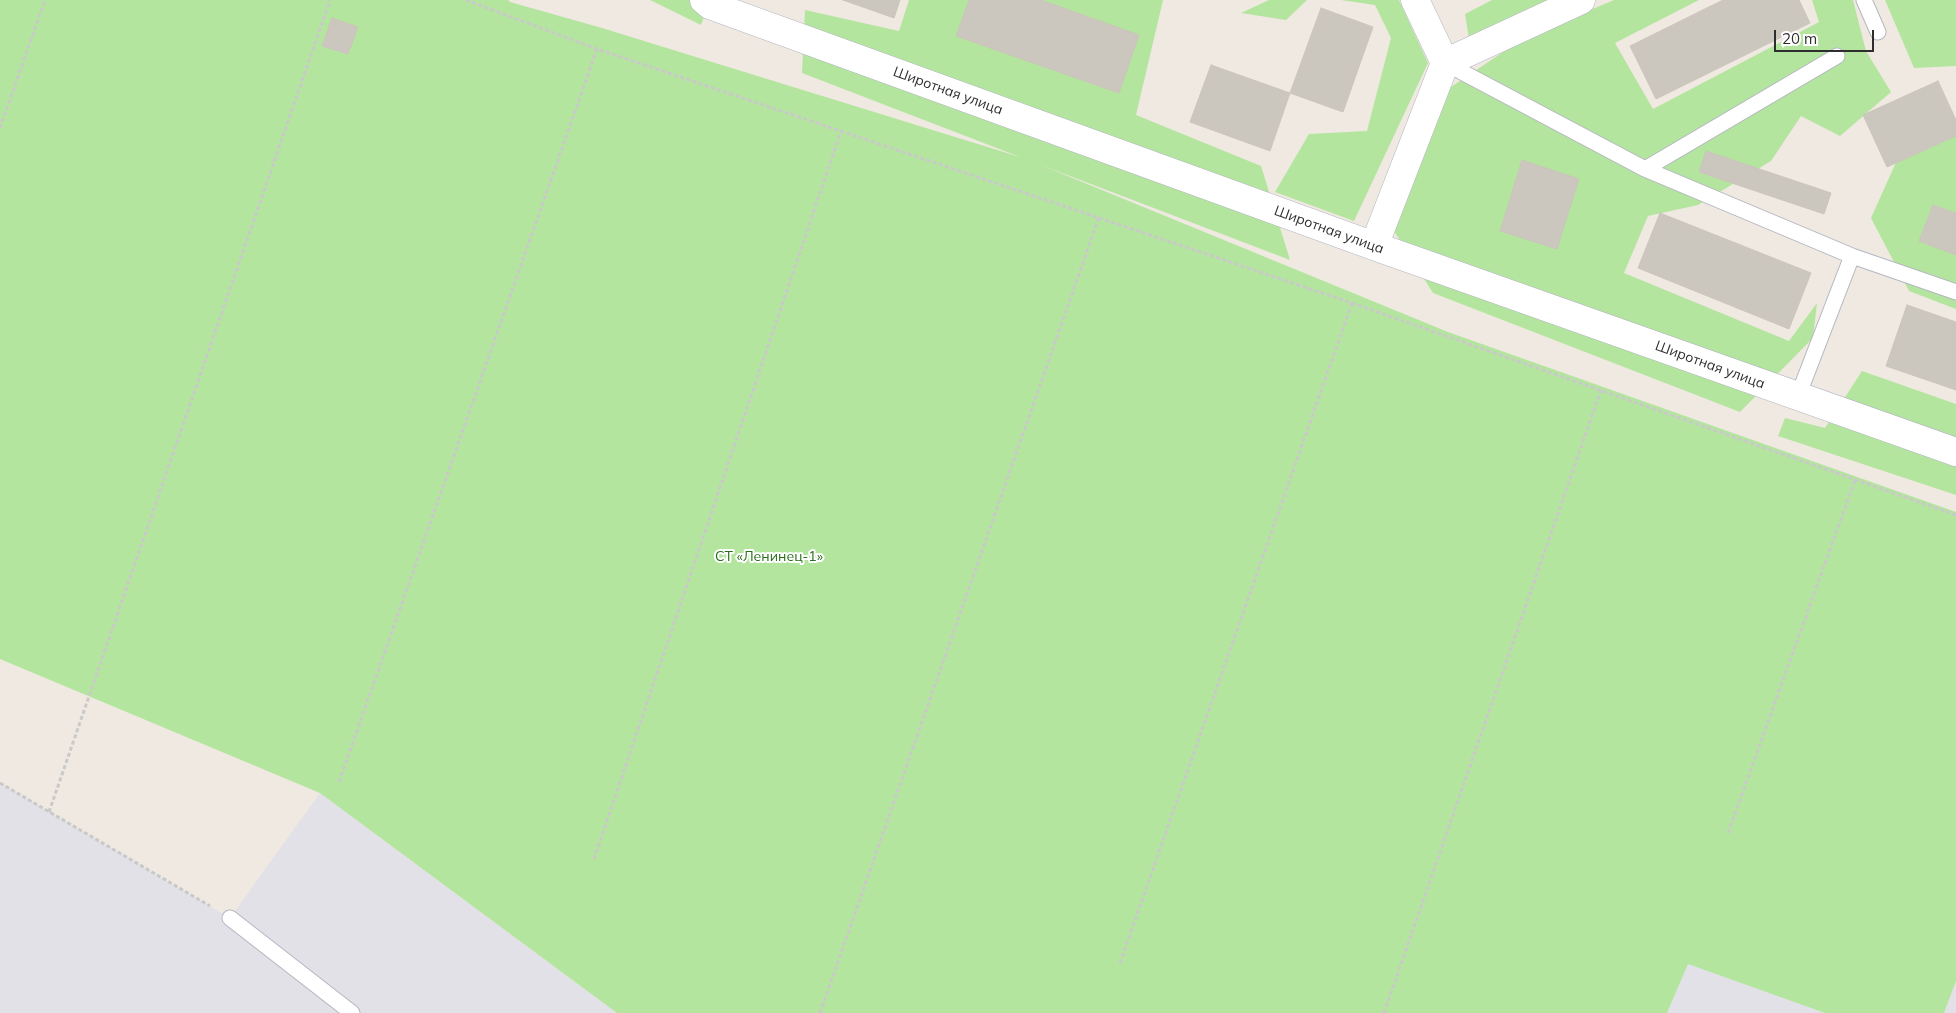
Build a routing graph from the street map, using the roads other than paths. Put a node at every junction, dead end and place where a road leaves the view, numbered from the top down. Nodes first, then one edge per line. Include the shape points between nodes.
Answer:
1 (704, 0) edge
2 (1414, 0) edge
3 (1582, 0) edge
4 (1864, 0) edge
5 (1878, 32) dead end
6 (1836, 56) dead end
7 (1445, 63) junction
8 (1645, 169) junction
9 (1374, 246) junction
10 (1852, 256) junction
11 (1956, 292) edge
12 (1798, 396) junction
13 (1956, 452) edge
14 (230, 918) road end
15 (352, 1013) edge

1 - 9 street, Широтная улица via 710,5
2 - 7 street
3 - 7 street
4 - 5 lane
6 - 8 lane
7 - 8 lane
7 - 9 street
8 - 10 lane
9 - 12 street, Широтная улица
10 - 11 lane
10 - 12 lane
12 - 13 street, Широтная улица
14 - 15 lane

